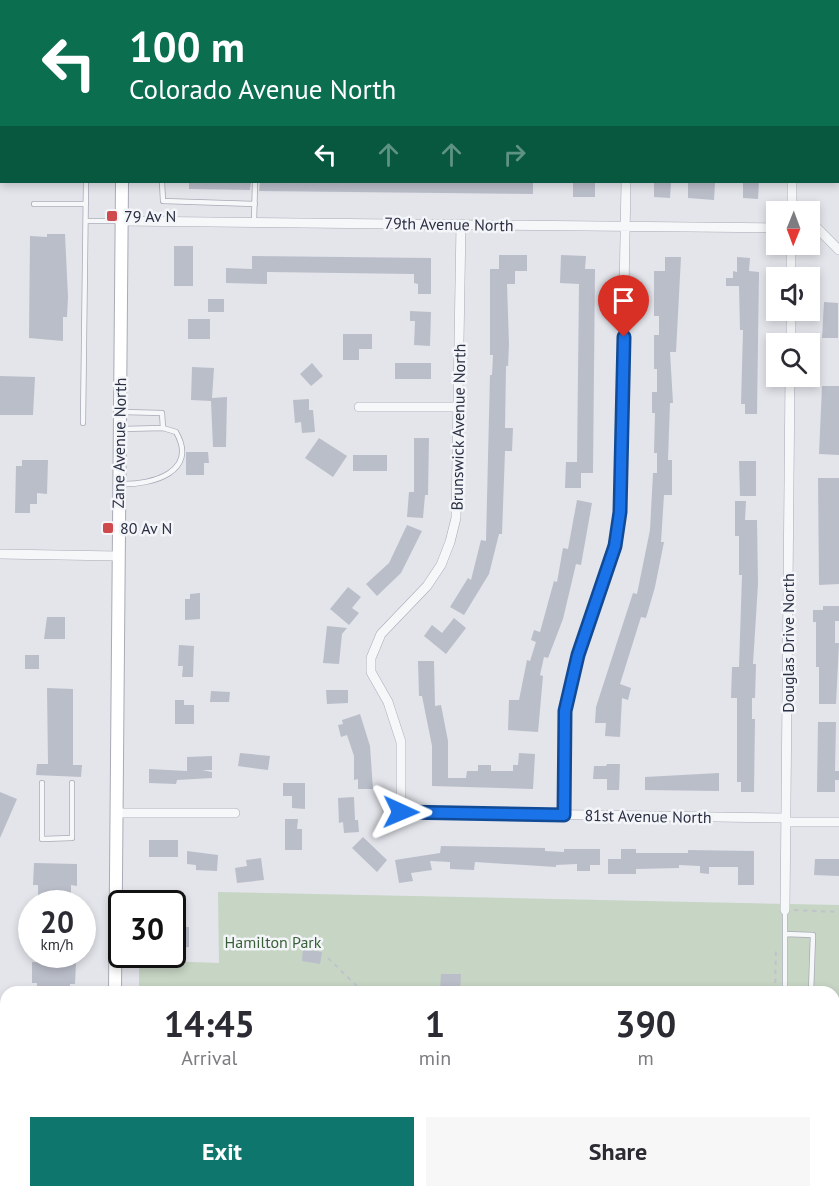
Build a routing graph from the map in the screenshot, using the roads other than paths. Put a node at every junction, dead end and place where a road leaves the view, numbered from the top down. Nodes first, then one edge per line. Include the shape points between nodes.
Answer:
1 (86, 183) edge
2 (122, 183) edge
3 (162, 183) edge
4 (255, 183) edge
5 (626, 183) edge
6 (792, 183) edge
7 (792, 201) edge
8 (34, 204) dead end
9 (86, 204) junction
10 (255, 204) junction
11 (122, 220) junction
12 (86, 221) junction
13 (254, 222) junction
14 (461, 224) junction
15 (625, 226) junction
16 (766, 228) edge
17 (820, 230) edge
18 (839, 250) edge
19 (790, 387) edge
20 (459, 406) junction
21 (359, 407) dead end
22 (120, 412) junction
23 (83, 423) dead end
24 (163, 428) junction
25 (120, 430) junction
26 (119, 483) junction
27 (0, 554) edge
28 (118, 556) junction
29 (42, 783) dead end
30 (72, 783) dead end
31 (401, 812) joint
32 (116, 813) junction
33 (235, 813) dead end
34 (564, 815) junction
35 (786, 820) junction
36 (839, 822) edge
37 (785, 910) joint
38 (785, 934) junction
39 (115, 986) edge
40 (785, 986) edge
41 (812, 986) edge

1 - 9 lane
2 - 11 main road, Zane Avenue North
3 - 10 lane via 163,201
4 - 10 lane
5 - 15 street
6 - 7 street
8 - 9 lane
9 - 12 lane
10 - 13 lane
11 - 12 lane
11 - 13 street, 79th Avenue North
11 - 22 main road, Zane Avenue North
12 - 23 lane
13 - 14 street, 79th Avenue North
14 - 15 street, 79th Avenue North
14 - 20 street, Brunswick Avenue North
15 - 16 street, 79th Avenue North
15 - 34 street via 620,512 615,546 578,655 565,711
17 - 18 street
19 - 35 street, Douglas Drive North
20 - 21 street
20 - 31 street, Brunswick Avenue North via 458,493 450,542 427,586 381,634 370,658 371,672 388,702 401,742
22 - 24 lane via 162,413
22 - 25 main road, Zane Avenue North
24 - 25 lane
24 - 26 lane via 176,432 180,441 179,461 172,471 152,483
25 - 26 main road, Zane Avenue North
26 - 28 main road, Zane Avenue North
27 - 28 street
28 - 32 main road, Zane Avenue North
29 - 30 lane via 42,839 72,838
31 - 34 street, 81st Avenue North
32 - 33 street
32 - 39 main road, Zane Avenue North
34 - 35 street, 81st Avenue North
35 - 36 street, 81st Avenue North
35 - 37 street, Douglas Drive North
37 - 38 lane
38 - 40 lane
38 - 41 lane via 813,935

